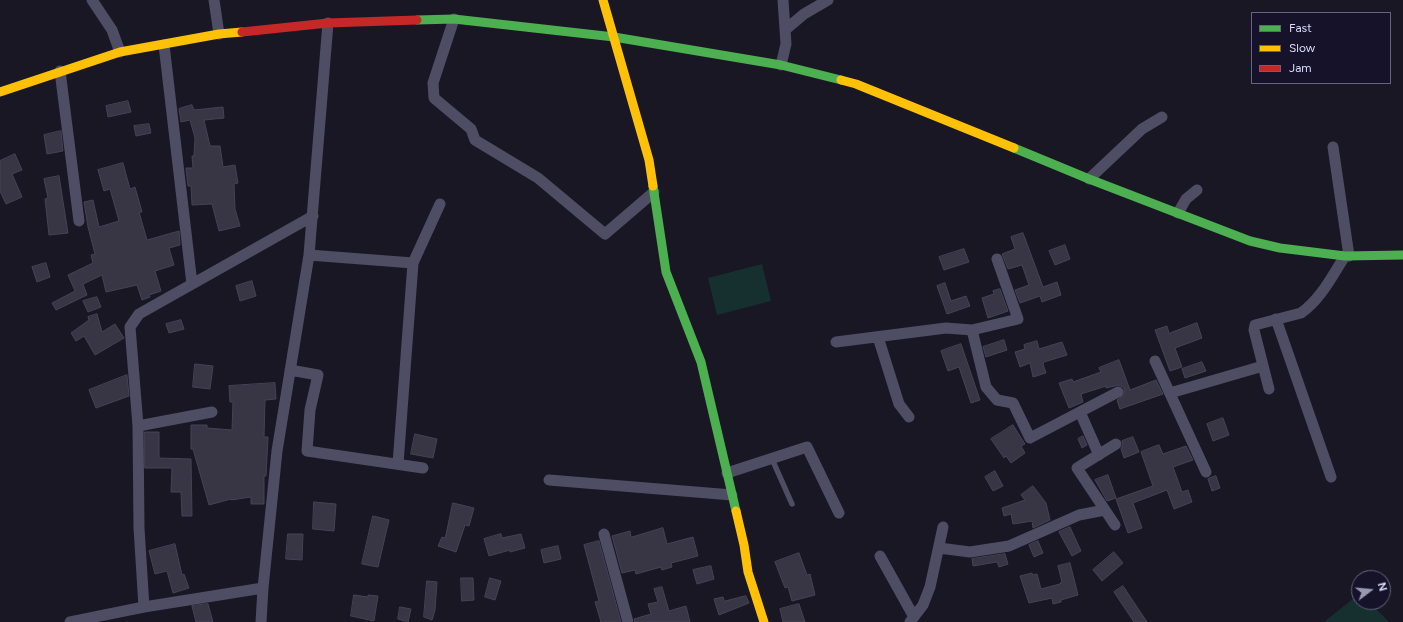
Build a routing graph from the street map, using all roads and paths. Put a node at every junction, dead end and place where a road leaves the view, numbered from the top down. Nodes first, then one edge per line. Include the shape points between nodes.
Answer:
1 (92, 0) edge
2 (214, 0) edge
3 (603, 0) edge
4 (782, 0) edge
5 (828, 0) edge
6 (454, 19) junction
7 (328, 23) junction
8 (785, 30) junction
9 (219, 34) junction
10 (614, 37) junction
11 (164, 44) junction
12 (120, 52) junction
13 (781, 65) junction
14 (60, 71) junction
15 (0, 92) edge
16 (1162, 117) dead end
17 (1332, 147) dead end
18 (1089, 179) junction
19 (1197, 190) dead end
20 (654, 192) junction
21 (440, 204) dead end
22 (1178, 213) junction
23 (313, 216) junction
24 (79, 221) dead end
25 (309, 255) junction
26 (1403, 255) edge
27 (1347, 256) junction
28 (997, 259) dead end
29 (413, 263) junction
30 (192, 284) junction
31 (1276, 319) junction
32 (972, 330) junction
33 (878, 337) junction
34 (836, 342) dead end
35 (1155, 361) dead end
36 (1263, 366) junction
37 (290, 370) junction
38 (1269, 389) dead end
39 (1118, 392) dead end
40 (1170, 394) junction
41 (212, 412) dead end
42 (1080, 412) junction
43 (909, 417) dead end
44 (138, 426) junction
45 (1116, 444) dead end
46 (1099, 454) junction
47 (772, 459) junction
48 (398, 464) junction
49 (424, 468) dead end
50 (1206, 472) dead end
51 (727, 473) junction
52 (1331, 477) dead end
53 (549, 480) dead end
54 (732, 494) junction
55 (792, 504) dead end
56 (1105, 510) junction
57 (839, 513) dead end
58 (1115, 525) dead end
59 (943, 526) dead end
60 (604, 534) dead end
61 (938, 548) junction
62 (880, 556) dead end
63 (263, 588) junction
64 (144, 607) junction
65 (912, 619) edge
66 (83, 621) edge
67 (70, 622) edge
68 (261, 622) edge
69 (628, 622) edge
70 (764, 622) edge

1 - 12 street via 112,30
2 - 9 street
3 - 10 street
4 - 8 street
5 - 8 street via 804,14
6 - 7 street
6 - 10 street
6 - 20 street via 433,83 434,98 472,129 475,140 538,178 605,234
7 - 9 street
7 - 23 street
8 - 13 street via 786,44
9 - 11 street
10 - 13 street
10 - 20 street via 649,160
11 - 12 street
11 - 30 street
12 - 14 street
13 - 18 street via 856,84
14 - 15 street
14 - 24 street
16 - 18 street via 1142,129
17 - 27 street
18 - 22 street
19 - 22 street via 1186,199
20 - 51 street via 666,272 701,362
21 - 29 street
22 - 27 street via 1250,241 1280,248
23 - 25 street
23 - 30 street
25 - 29 street
25 - 37 street
26 - 27 street
27 - 31 street via 1312,304 1301,313
28 - 32 street via 1018,319
29 - 48 street
30 - 44 street via 139,314 130,328
31 - 36 street via 1254,325
31 - 52 street
32 - 33 street via 946,328
32 - 42 street via 986,387 997,400 1013,403 1030,438
33 - 34 street
33 - 43 street via 899,404
35 - 40 street
36 - 38 street
36 - 40 street
37 - 48 street via 318,375 310,410 307,451
37 - 63 street via 277,451
39 - 42 street
40 - 50 street
41 - 44 street
42 - 46 street
44 - 64 street via 139,528
45 - 46 street
46 - 56 street via 1077,468
47 - 51 street
47 - 55 lane
47 - 57 street via 807,448
48 - 49 street
51 - 54 street
53 - 54 street
54 - 70 street via 748,572
56 - 58 street
56 - 61 street via 1080,516 1009,546 970,552
59 - 61 street
60 - 69 street
61 - 65 street via 930,587 923,605
62 - 65 street
63 - 64 street
63 - 68 street
64 - 66 street
66 - 67 street

